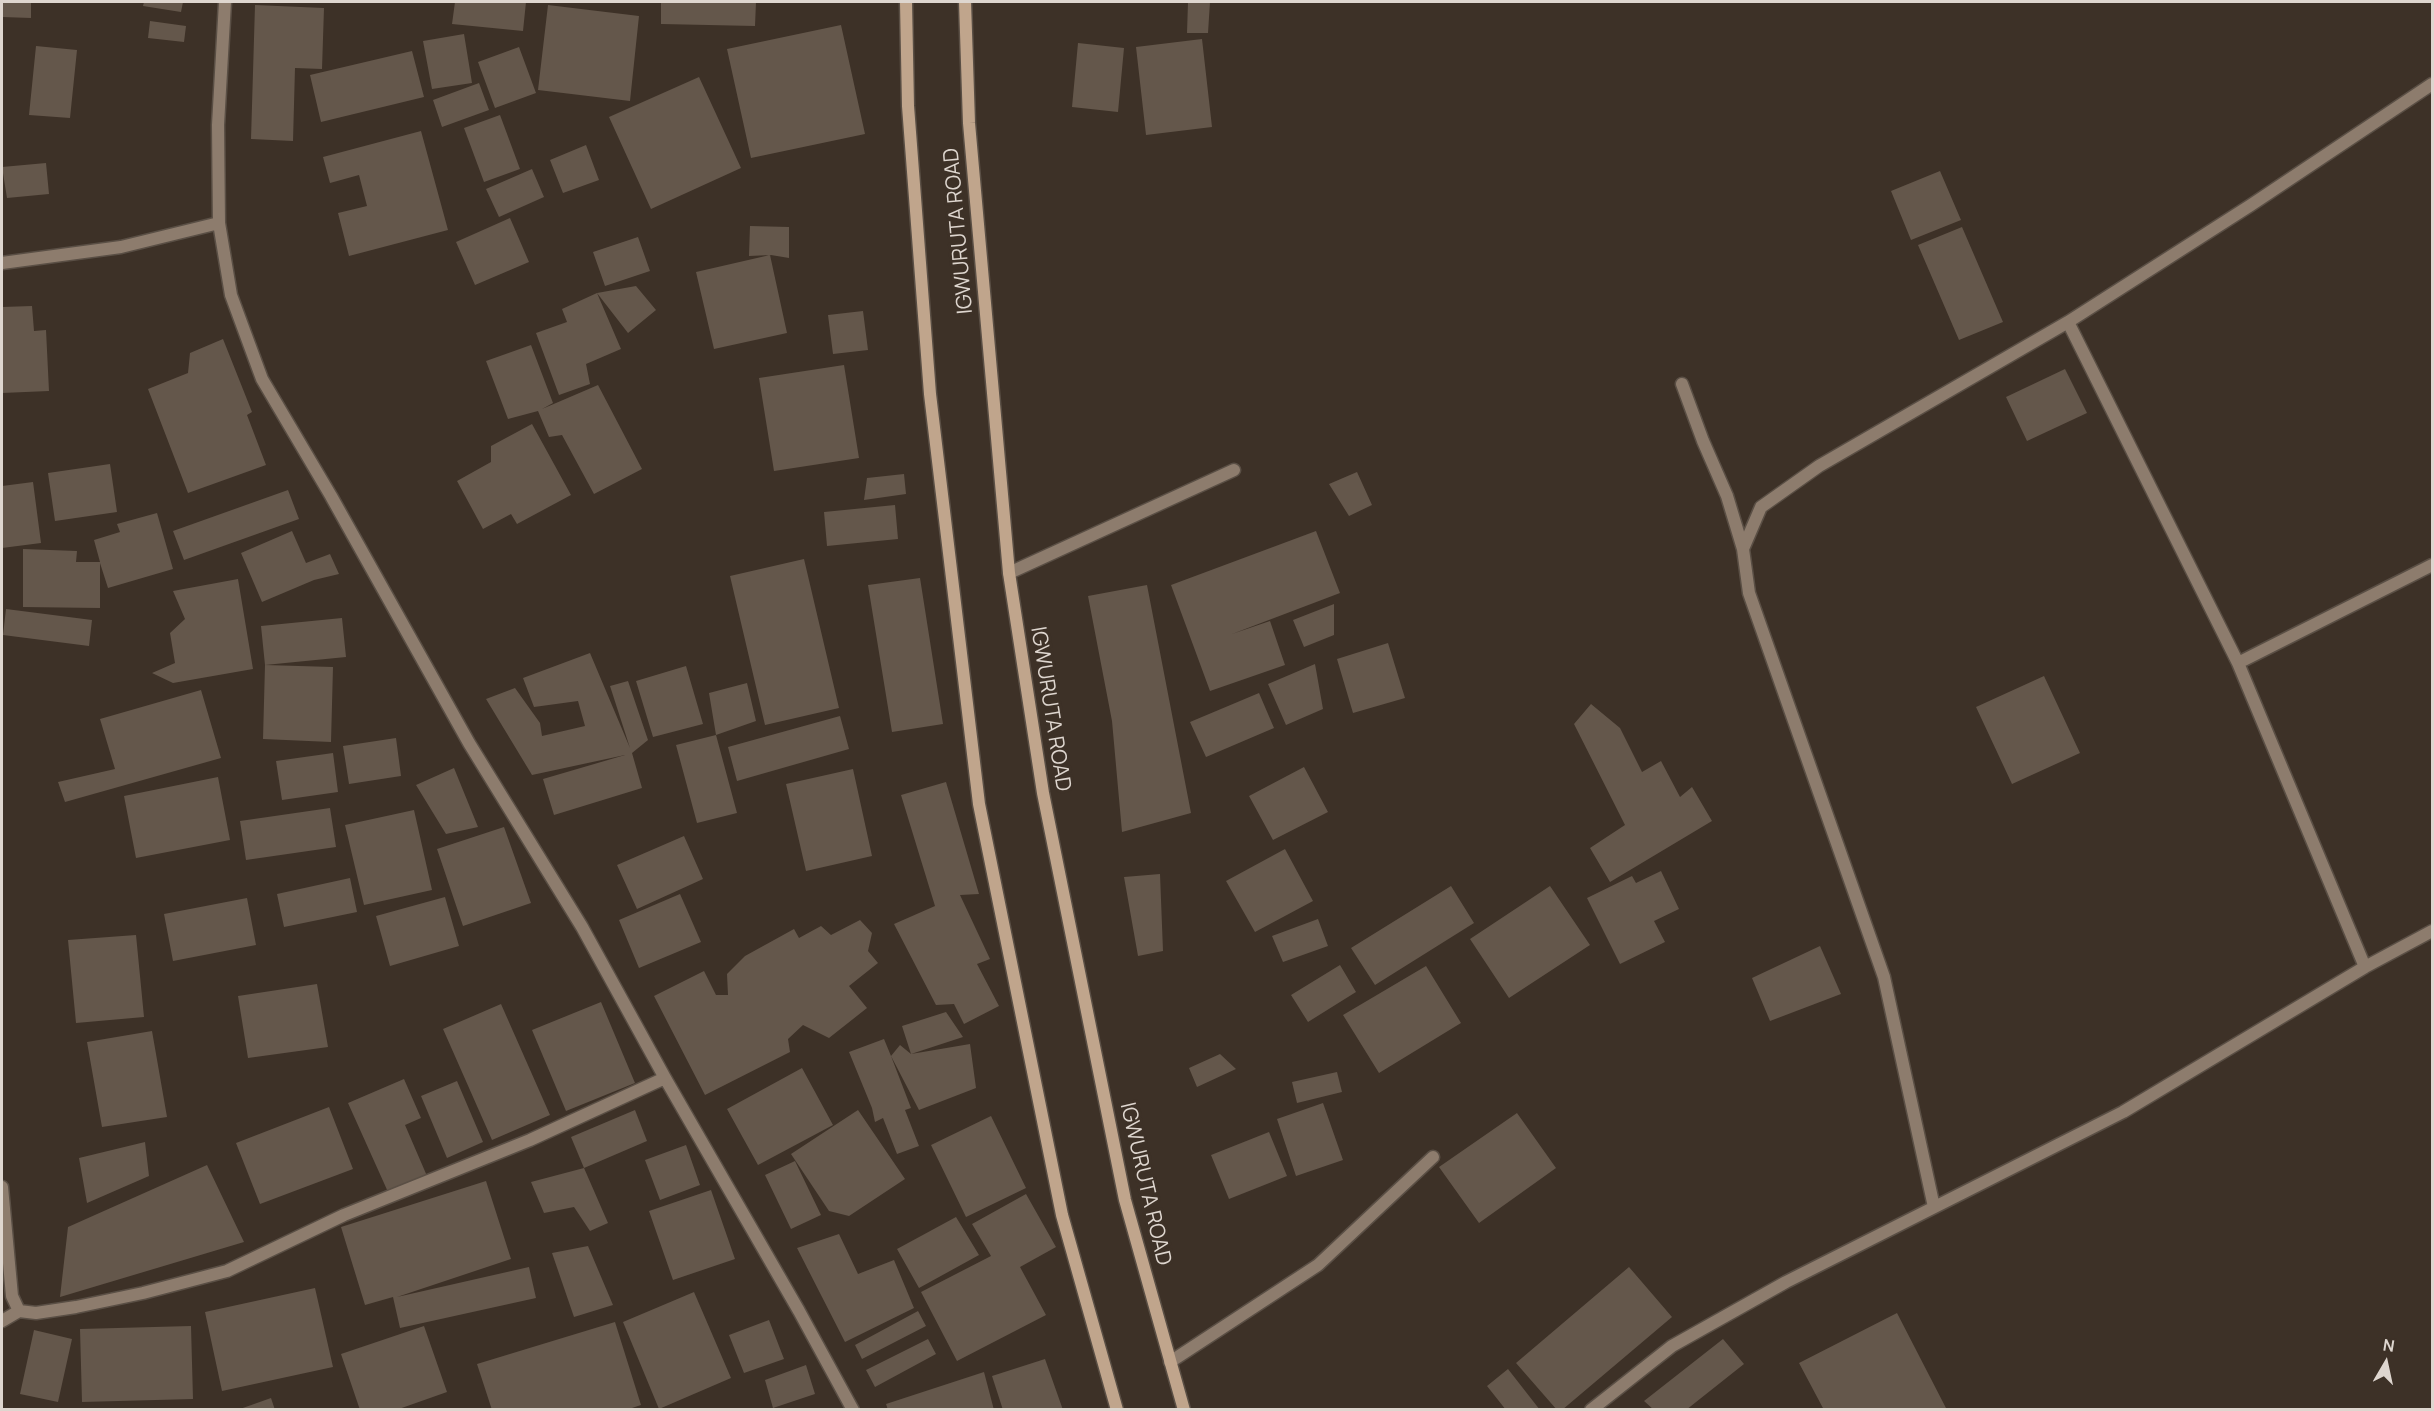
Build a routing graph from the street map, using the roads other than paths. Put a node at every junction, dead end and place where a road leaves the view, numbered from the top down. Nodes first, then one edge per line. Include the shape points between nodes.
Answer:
1 (225, 2) edge
2 (906, 2) edge
3 (965, 2) edge
4 (2433, 84) edge
5 (219, 223) junction
6 (2, 263) edge
7 (2068, 322) junction
8 (1682, 384) dead end
9 (1234, 470) dead end
10 (1743, 549) junction
11 (2433, 565) edge
12 (1009, 573) junction
13 (2238, 663) junction
14 (2433, 931) edge
15 (2365, 966) junction
16 (664, 1078) junction
17 (1433, 1157) dead end
18 (2, 1187) edge
19 (1934, 1207) junction
20 (20, 1311) junction
21 (2, 1321) edge
22 (1170, 1362) junction
23 (853, 1410) edge
24 (1117, 1410) edge
25 (1184, 1410) edge
26 (1591, 1410) edge

1 - 5 street via 218,125
2 - 24 main road, IGWURUTA ROAD via 908,106 930,394 979,804 1062,1215
3 - 12 main road, IGWURUTA ROAD via 969,123
4 - 7 street
5 - 6 street via 121,247
5 - 16 street via 231,295 262,379 469,743 582,927
7 - 10 street via 1819,466 1761,507
7 - 13 street
8 - 10 street via 1727,496
9 - 12 street
10 - 19 street via 1749,593 1884,976
11 - 13 street
12 - 22 main road, IGWURUTA ROAD via 1042,793 1125,1200
13 - 15 street
14 - 15 street
15 - 19 street via 2123,1112
16 - 20 street via 530,1140 344,1215 227,1271 76,1307 36,1313
16 - 23 street
17 - 22 street via 1318,1265
18 - 20 street via 12,1296
19 - 26 street via 1786,1282 1672,1346
20 - 21 street
22 - 25 main road, IGWURUTA ROAD

